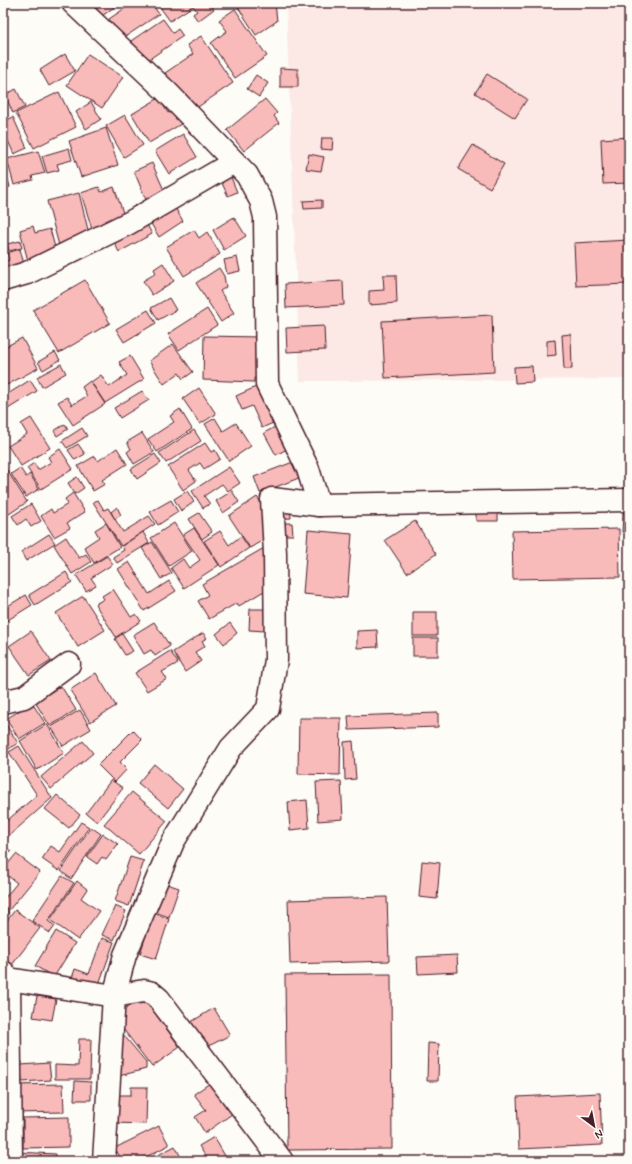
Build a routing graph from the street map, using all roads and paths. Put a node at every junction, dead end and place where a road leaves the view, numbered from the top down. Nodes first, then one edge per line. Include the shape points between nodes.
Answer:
1 (73, 3) edge
2 (234, 162) junction
3 (3, 280) edge
4 (629, 500) edge
5 (319, 505) junction
6 (69, 664) dead end
7 (3, 702) edge
8 (6, 975) edge
9 (114, 996) junction
10 (11, 1161) edge
11 (104, 1161) edge
12 (282, 1161) edge

1 - 2 street via 166,91
2 - 3 street via 129,223 27,273
2 - 5 street via 247,175 261,201 264,217 267,384 308,469
4 - 5 street
5 - 9 street via 272,499 276,660 268,709 231,748 173,842 125,955
6 - 7 street via 24,697
8 - 9 street
8 - 10 street
9 - 11 street
9 - 12 street via 144,991 159,999

